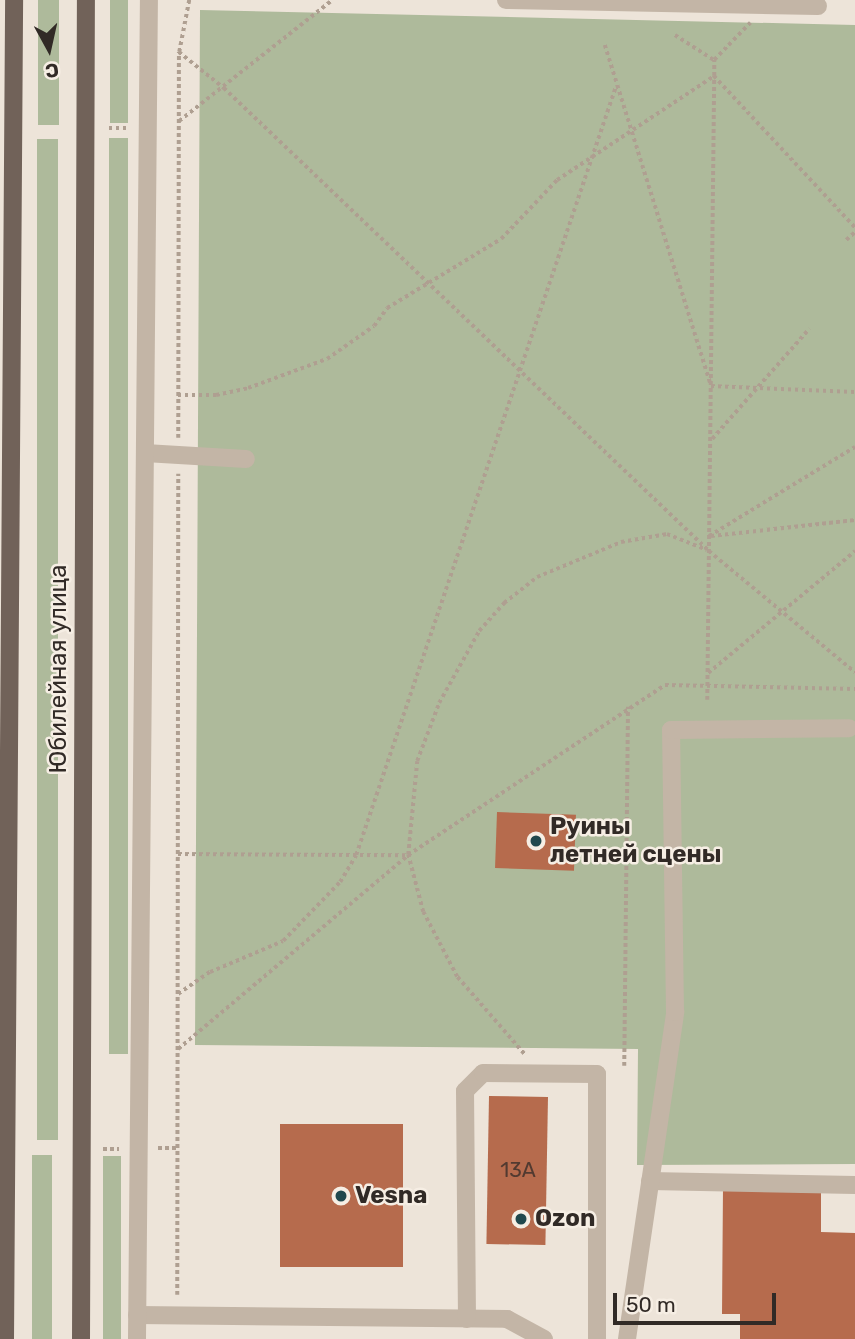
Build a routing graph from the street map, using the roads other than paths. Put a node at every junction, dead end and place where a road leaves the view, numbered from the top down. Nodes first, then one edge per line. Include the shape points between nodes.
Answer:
1 (14, 0) edge
2 (86, 0) edge
3 (149, 0) edge
4 (506, 0) edge
5 (642, 1) edge
6 (818, 6) dead end
7 (145, 453) junction
8 (246, 459) dead end
9 (849, 728) dead end
10 (650, 1181) junction
11 (855, 1185) edge
12 (137, 1315) junction
13 (467, 1319) junction
14 (5, 1339) edge
15 (81, 1339) edge
16 (137, 1339) edge
17 (544, 1339) edge
18 (597, 1339) edge
19 (626, 1339) edge

1 - 14 main road, Юбилейная улица
2 - 15 main road, Юбилейная улица
3 - 7 lane
4 - 5 lane
5 - 6 lane
7 - 8 lane
7 - 12 lane
9 - 10 lane via 671,730 675,1012
10 - 11 lane
10 - 19 lane
12 - 13 lane
12 - 16 lane
13 - 17 lane via 507,1319
13 - 18 lane via 465,1091 483,1073 597,1074

